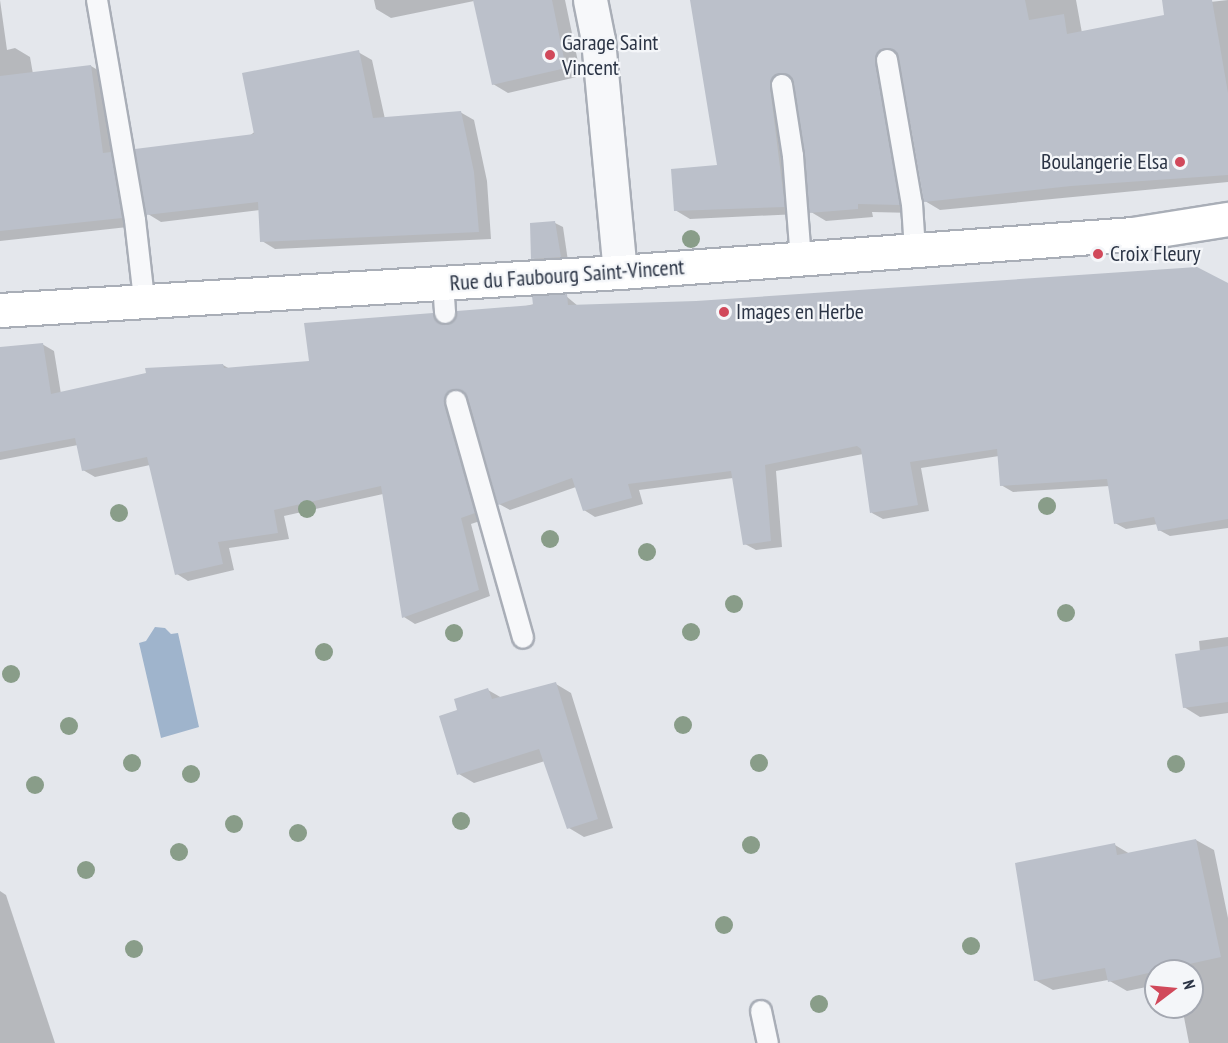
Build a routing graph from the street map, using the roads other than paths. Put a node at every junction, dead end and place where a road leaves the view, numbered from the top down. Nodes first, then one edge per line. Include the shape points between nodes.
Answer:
1 (590, 0) edge
2 (104, 2) edge
3 (887, 60) dead end
4 (782, 85) dead end
5 (1228, 219) edge
6 (1133, 234) junction
7 (1228, 243) edge
8 (915, 250) junction
9 (801, 259) junction
10 (620, 272) junction
11 (144, 299) junction
12 (0, 310) edge
13 (456, 401) dead end
14 (523, 638) dead end
15 (761, 1011) dead end
16 (768, 1043) edge

1 - 10 street via 598,40
2 - 11 lane
3 - 8 lane via 912,204
4 - 9 lane
5 - 6 main road, Rue du Faubourg Saint-Vincent
6 - 7 main road, Rue du Faubourg Saint-Vincent
6 - 8 main road, Rue du Faubourg Saint-Vincent
8 - 9 main road, Rue du Faubourg Saint-Vincent
9 - 10 main road, Rue du Faubourg Saint-Vincent
10 - 11 main road, Rue du Faubourg Saint-Vincent via 444,298
11 - 12 main road, Rue du Faubourg Saint-Vincent
13 - 14 lane
15 - 16 lane

